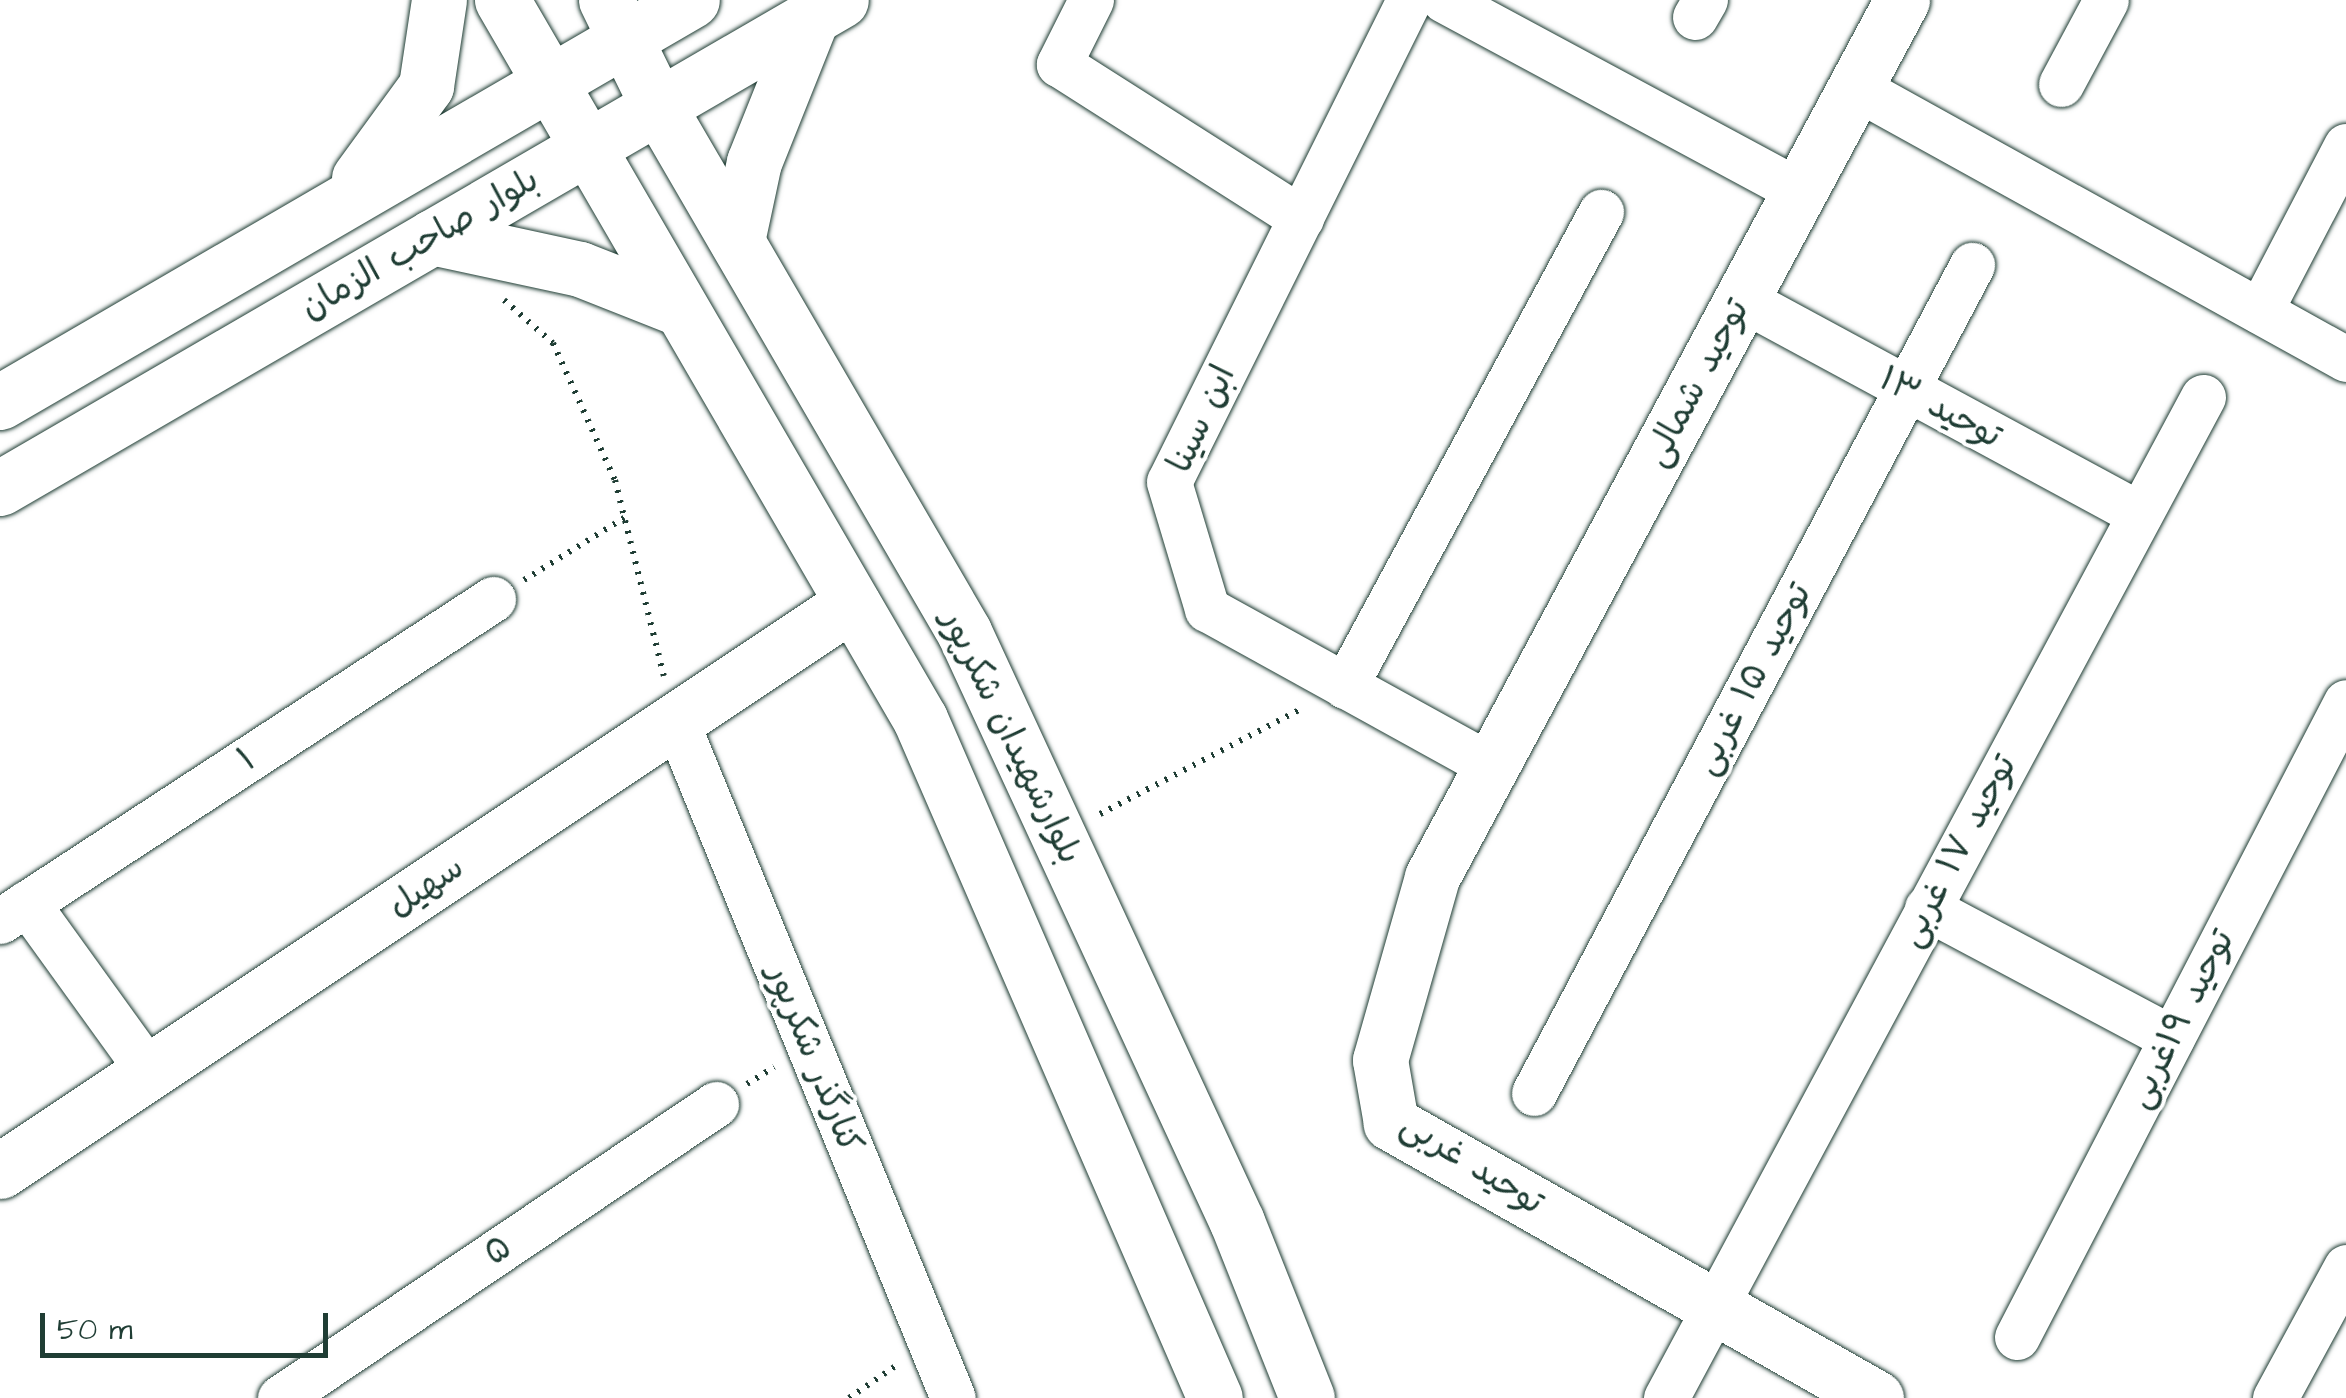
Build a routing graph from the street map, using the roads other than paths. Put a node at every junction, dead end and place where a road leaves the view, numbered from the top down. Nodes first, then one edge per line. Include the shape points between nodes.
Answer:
1 (439, 0) edge
2 (502, 0) edge
3 (692, 0) edge
4 (1091, 0) edge
5 (1409, 0) edge
6 (1444, 0) edge
7 (1902, 0) edge
8 (2106, 0) edge
9 (826, 8) edge
10 (615, 19) edge
11 (550, 82) junction
12 (2061, 84) dead end
13 (1855, 88) junction
14 (658, 106) junction
15 (2346, 146) edge
16 (584, 148) junction
17 (1799, 191) junction
18 (327, 212) junction
19 (1601, 212) dead end
20 (1301, 218) junction
21 (432, 237) junction
22 (737, 241) junction
23 (1972, 265) dead end
24 (1742, 300) junction
25 (679, 308) junction
26 (2260, 311) junction
27 (2346, 359) edge
28 (1905, 390) junction
29 (2204, 396) dead end
30 (0, 402) edge
31 (0, 488) edge
32 (2140, 514) junction
33 (493, 599) road end
34 (852, 603) junction
35 (1346, 686) junction
36 (2346, 702) edge
37 (676, 721) junction
38 (1491, 766) junction
39 (1927, 908) junction
40 (14, 912) edge
41 (1143, 1017) junction
42 (2172, 1038) junction
43 (1061, 1039) junction
44 (149, 1072) junction
45 (1534, 1093) dead end
46 (716, 1104) road end
47 (0, 1171) edge
48 (2346, 1266) edge
49 (1712, 1305) junction
50 (2016, 1337) dead end
51 (280, 1398) edge
52 (953, 1398) edge
53 (1215, 1398) edge
54 (1307, 1398) edge
55 (1666, 1398) edge
56 (1876, 1398) edge
57 (2275, 1398) edge

1 - 18 main road via 426,86 388,148
2 - 11 main road
3 - 10 main road
4 - 20 street via 1059,64
5 - 20 street, ابن سینا
6 - 17 street
7 - 13 main road, توحید شمالی
8 - 12 street
9 - 14 main road, بلوار صاحب الزمان
9 - 22 main road via 754,162
10 - 11 main road
10 - 14 main road, بلوارشهیدان شکرپور
11 - 16 main road
11 - 18 main road
13 - 17 main road, توحید شمالی
13 - 26 street
14 - 16 main road, بلوار صاحب الزمان
14 - 22 main road, بلوارشهیدان شکرپور
15 - 26 street
16 - 21 main road, بلوار صاحب الزمان
16 - 25 main road
17 - 24 main road, توحید شمالی
18 - 30 main road
19 - 35 street
20 - 35 street, ابن سینا via 1170,482 1207,609
21 - 25 main road via 580,268
21 - 31 main road, بلوار صاحب الزمان
22 - 41 main road, بلوارشهیدان شکرپور via 964,632
23 - 28 street, توحید ۱۵ غربی
24 - 28 street, توحید ۱۳
24 - 38 main road, توحید شمالی
25 - 34 main road
26 - 27 street
28 - 32 street, توحید ۱۳
28 - 45 street, توحید ۱۵ غربی
29 - 32 street, توحید ۱۷ غربی
32 - 39 street, توحید ۱۷ غربی
33 - 40 street, ۱
34 - 37 main road, سهیل
34 - 43 main road via 920,719
35 - 38 street, ابن سینا
36 - 42 street, توحید ۱۹غربی
37 - 44 main road, سهیل
37 - 52 street, کنارگذر شکرپور
38 - 49 main road, توحید غربی via 1432,877 1380,1060 1392,1123
39 - 42 street
39 - 49 street, توحید ۱۷ غربی
40 - 44 street
41 - 43 main road
41 - 54 main road, بلوارشهیدان شکرپور
42 - 50 street, توحید ۱۹غربی
43 - 53 main road
44 - 47 main road, سهیل
46 - 51 street, ۵
48 - 57 street
49 - 55 street, توحید ۱۷ غربی
49 - 56 main road, توحید غربی

